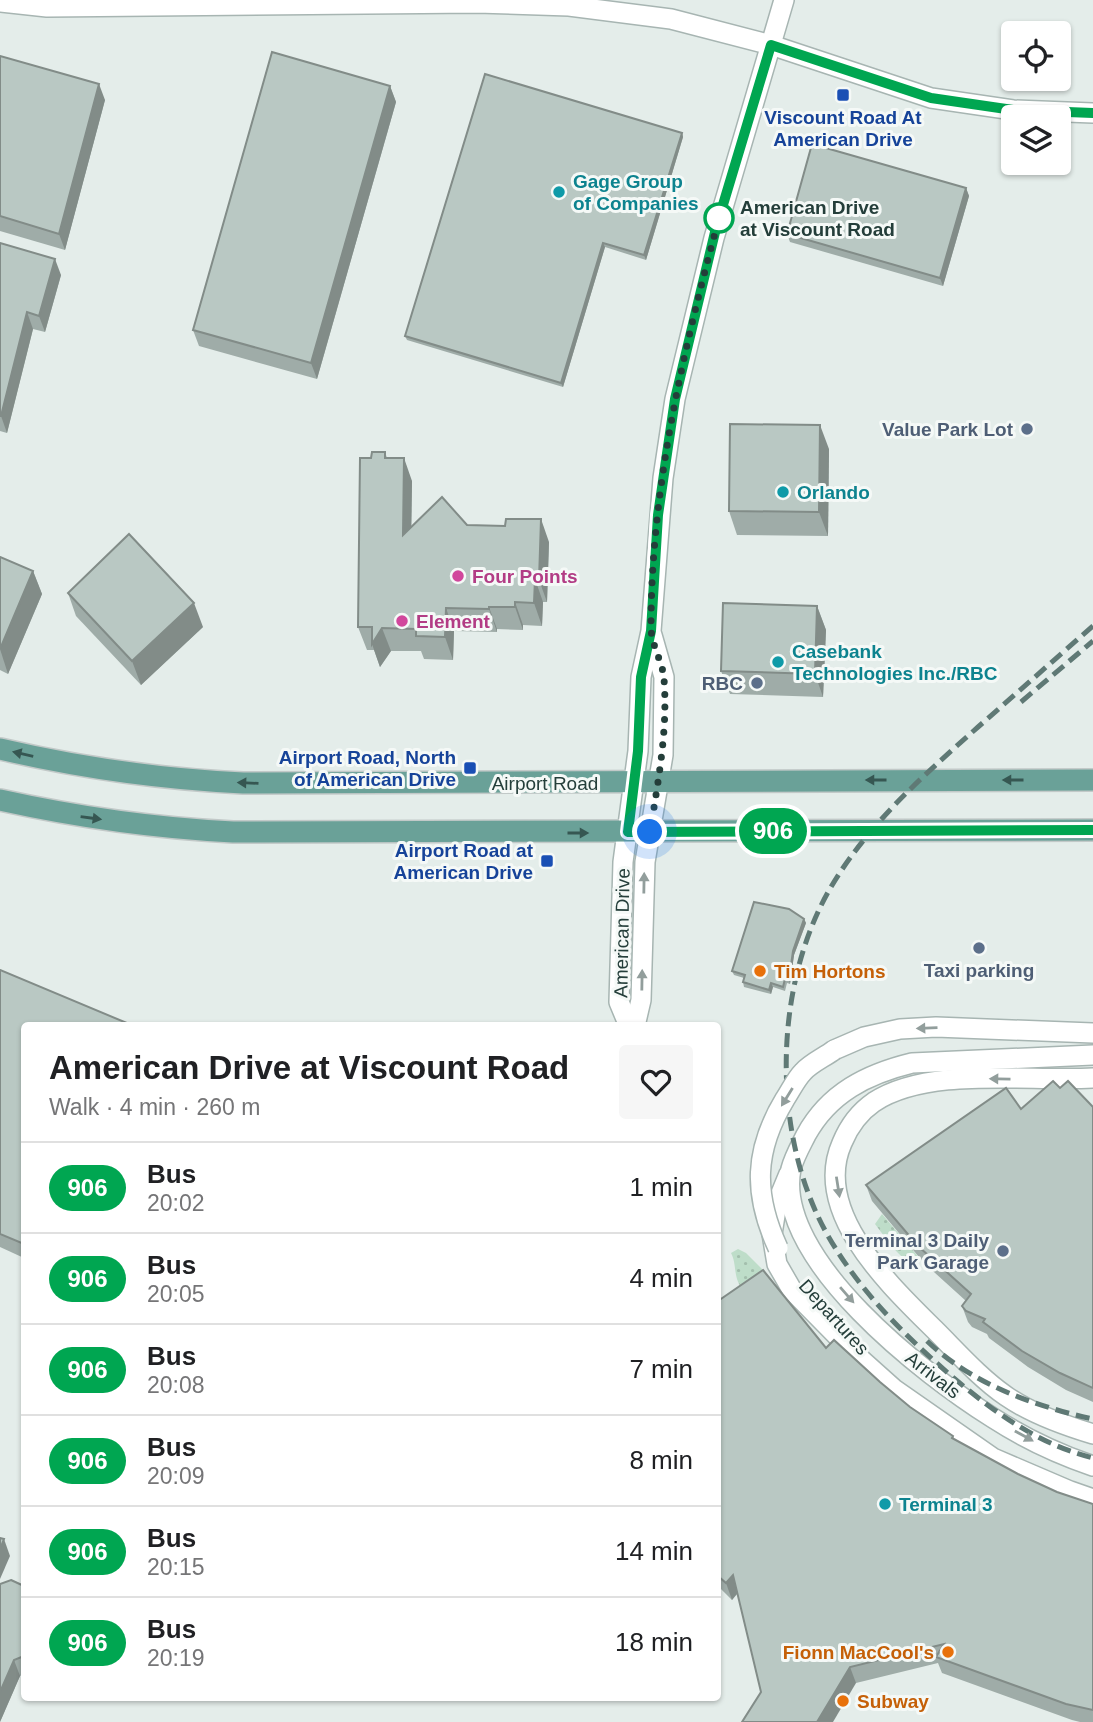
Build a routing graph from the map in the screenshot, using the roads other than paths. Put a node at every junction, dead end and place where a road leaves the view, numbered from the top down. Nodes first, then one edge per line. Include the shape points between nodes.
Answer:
1 (784, 0) edge
2 (0, 2) edge
3 (771, 45) junction
4 (1093, 113) edge
5 (651, 631) junction
6 (0, 749) edge
7 (1093, 780) edge
8 (635, 782) junction
9 (658, 782) junction
10 (0, 800) edge
11 (1093, 830) edge
12 (639, 832) junction
13 (627, 1022) edge
14 (636, 1022) edge
15 (1093, 1033) edge
16 (1093, 1055) edge
17 (1093, 1078) edge
18 (791, 1170) junction
19 (1093, 1434) edge
20 (1093, 1466) edge
21 (1093, 1492) edge
22 (1093, 1499) edge

1 - 3 street, American Drive
2 - 3 street via 61,7 569,6 671,19
3 - 4 street via 931,98 1013,110
3 - 5 street, American Drive via 716,228 675,399 658,515
5 - 8 street, American Drive via 641,677
5 - 9 street, American Drive via 664,677
8 -> 6 main road, Airport Road via 208,782 106,771
7 -> 9 main road, Airport Road
8 - 9 main road, Airport Road
8 - 12 street, American Drive
9 - 12 street, American Drive
10 -> 12 main road via 128,823 233,832
11 - 12 main road
12 - 13 street, American Drive via 623,862 619,1002
14 -> 12 street, American Drive via 641,1000 645,862
15 -> 21 street, Departures, bridge via 900,1029 834,1050 803,1071 775,1116 764,1143 760,1184 764,1213 778,1248 827,1312 876,1363 984,1443 1015,1461
16 - 18 street via 912,1063 883,1070 850,1086 829,1103 812,1125
17 -> 19 street via 976,1079 926,1083 891,1093 852,1122 838,1151 836,1178 848,1228 867,1256 974,1369 1029,1410
18 -> 20 street, Arrivals via 796,1221 805,1241 857,1307 912,1361 993,1419
18 - 22 street via 777,1203 772,1234 777,1264 792,1290 894,1389 993,1458

